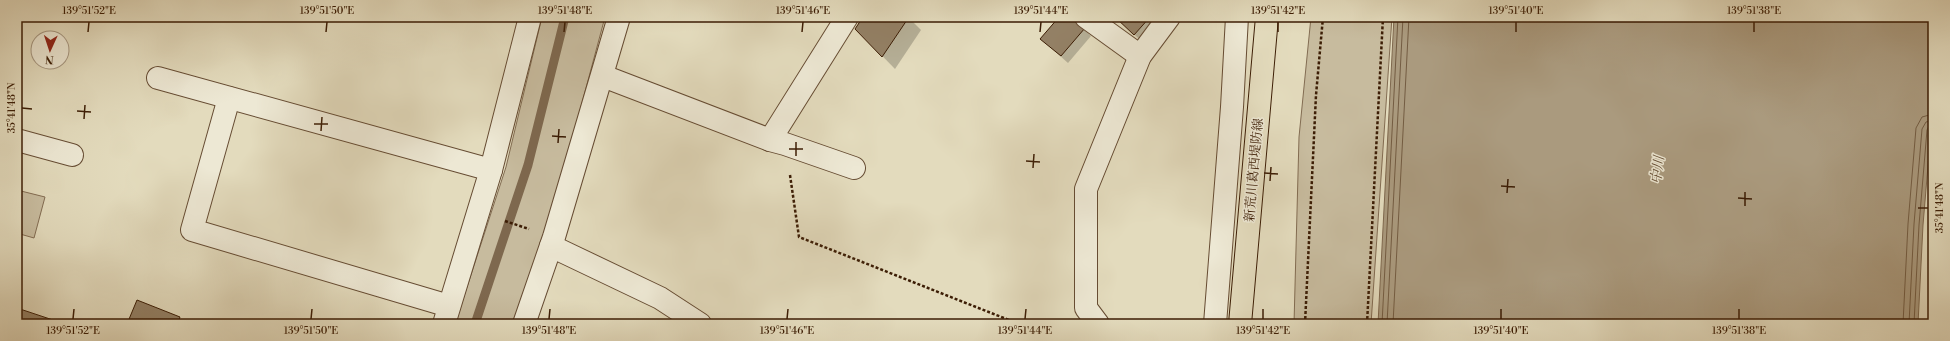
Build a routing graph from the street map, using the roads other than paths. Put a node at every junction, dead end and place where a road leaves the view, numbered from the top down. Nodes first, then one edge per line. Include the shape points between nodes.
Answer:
1 (530, 17) edge
2 (619, 17) edge
3 (847, 17) edge
4 (1086, 17) edge
5 (1169, 17) edge
6 (1237, 17) edge
7 (1267, 17) edge
8 (1140, 56) junction
9 (603, 76) junction
10 (158, 78) dead end
11 (229, 98) junction
12 (17, 140) edge
13 (778, 142) junction
14 (72, 155) dead end
15 (854, 168) dead end
16 (491, 170) junction
17 (552, 242) junction
18 (446, 315) edge
19 (524, 324) edge
20 (700, 324) edge
21 (1098, 324) edge
22 (1215, 324) edge
23 (1240, 324) edge

1 - 16 street
2 - 9 street
3 - 13 street
4 - 8 street
5 - 8 street
6 - 22 street
7 - 23 main road, 新荒川葛西堤防線
8 - 21 street via 1086,190 1086,308
9 - 13 street
9 - 17 street
10 - 11 street
11 - 16 street
11 - 18 street via 192,230
12 - 14 street
13 - 15 street
16 - 18 street
17 - 19 street
17 - 20 street via 660,298

